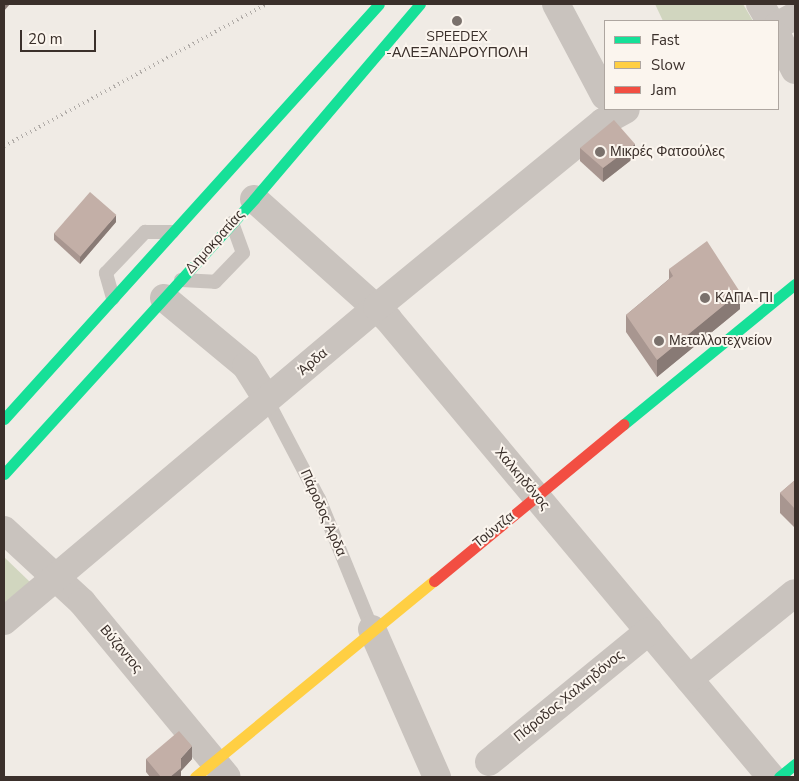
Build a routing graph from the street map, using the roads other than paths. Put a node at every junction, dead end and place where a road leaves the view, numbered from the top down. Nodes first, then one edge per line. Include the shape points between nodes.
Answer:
1 (378, 4) edge
2 (420, 4) edge
3 (556, 4) edge
4 (760, 4) edge
5 (795, 16) edge
6 (769, 20) edge
7 (779, 24) edge
8 (779, 38) edge
9 (795, 70) edge
10 (604, 88) edge
11 (611, 110) edge
12 (254, 199) junction
13 (232, 223) junction
14 (172, 232) junction
15 (795, 284) edge
16 (173, 289) junction
17 (113, 298) junction
18 (377, 308) junction
19 (268, 400) junction
20 (4, 419) edge
21 (4, 474) edge
22 (536, 496) junction
23 (4, 530) edge
24 (58, 578) junction
25 (795, 593) edge
26 (4, 621) edge
27 (372, 629) junction
28 (649, 631) junction
29 (689, 679) junction
30 (489, 762) dead end
31 (795, 764) edge
32 (212, 772) edge
33 (437, 777) edge
34 (771, 777) edge
35 (779, 777) edge

1 - 14 main road
2 - 12 main road, Δημοκρατίας
3 - 10 street
4 - 6 street
5 - 7 street
8 - 9 street
11 - 18 street, Άρδα
12 - 13 main road, Δημοκρατίας
12 - 18 street, Χαλκηδόνος
13 - 16 main road, Δημοκρατίας
13 - 16 lane via 243,253 216,282
14 - 17 main road
14 - 17 lane via 144,232 106,273
15 - 22 main road, Τούντζα
16 - 19 street via 246,366
16 - 21 main road, Δημοκρατίας
17 - 20 main road
18 - 19 street, Άρδα
18 - 22 street, Χαλκηδόνος
19 - 24 street, Άρδα
19 - 27 lane, Πάροδος Άρδα via 319,499
22 - 27 main road, Τούντζα
22 - 28 street, Χαλκηδόνος
23 - 24 street, Βύζαντος
24 - 26 street, Άρδα
24 - 32 street, Βύζαντος
25 - 29 street
27 - 32 main road, Τούντζα
27 - 33 street
28 - 29 street, Χαλκηδόνος
28 - 30 street, Πάροδος Χαλκηδόνος
29 - 34 street, Χαλκηδόνος
31 - 35 main road

